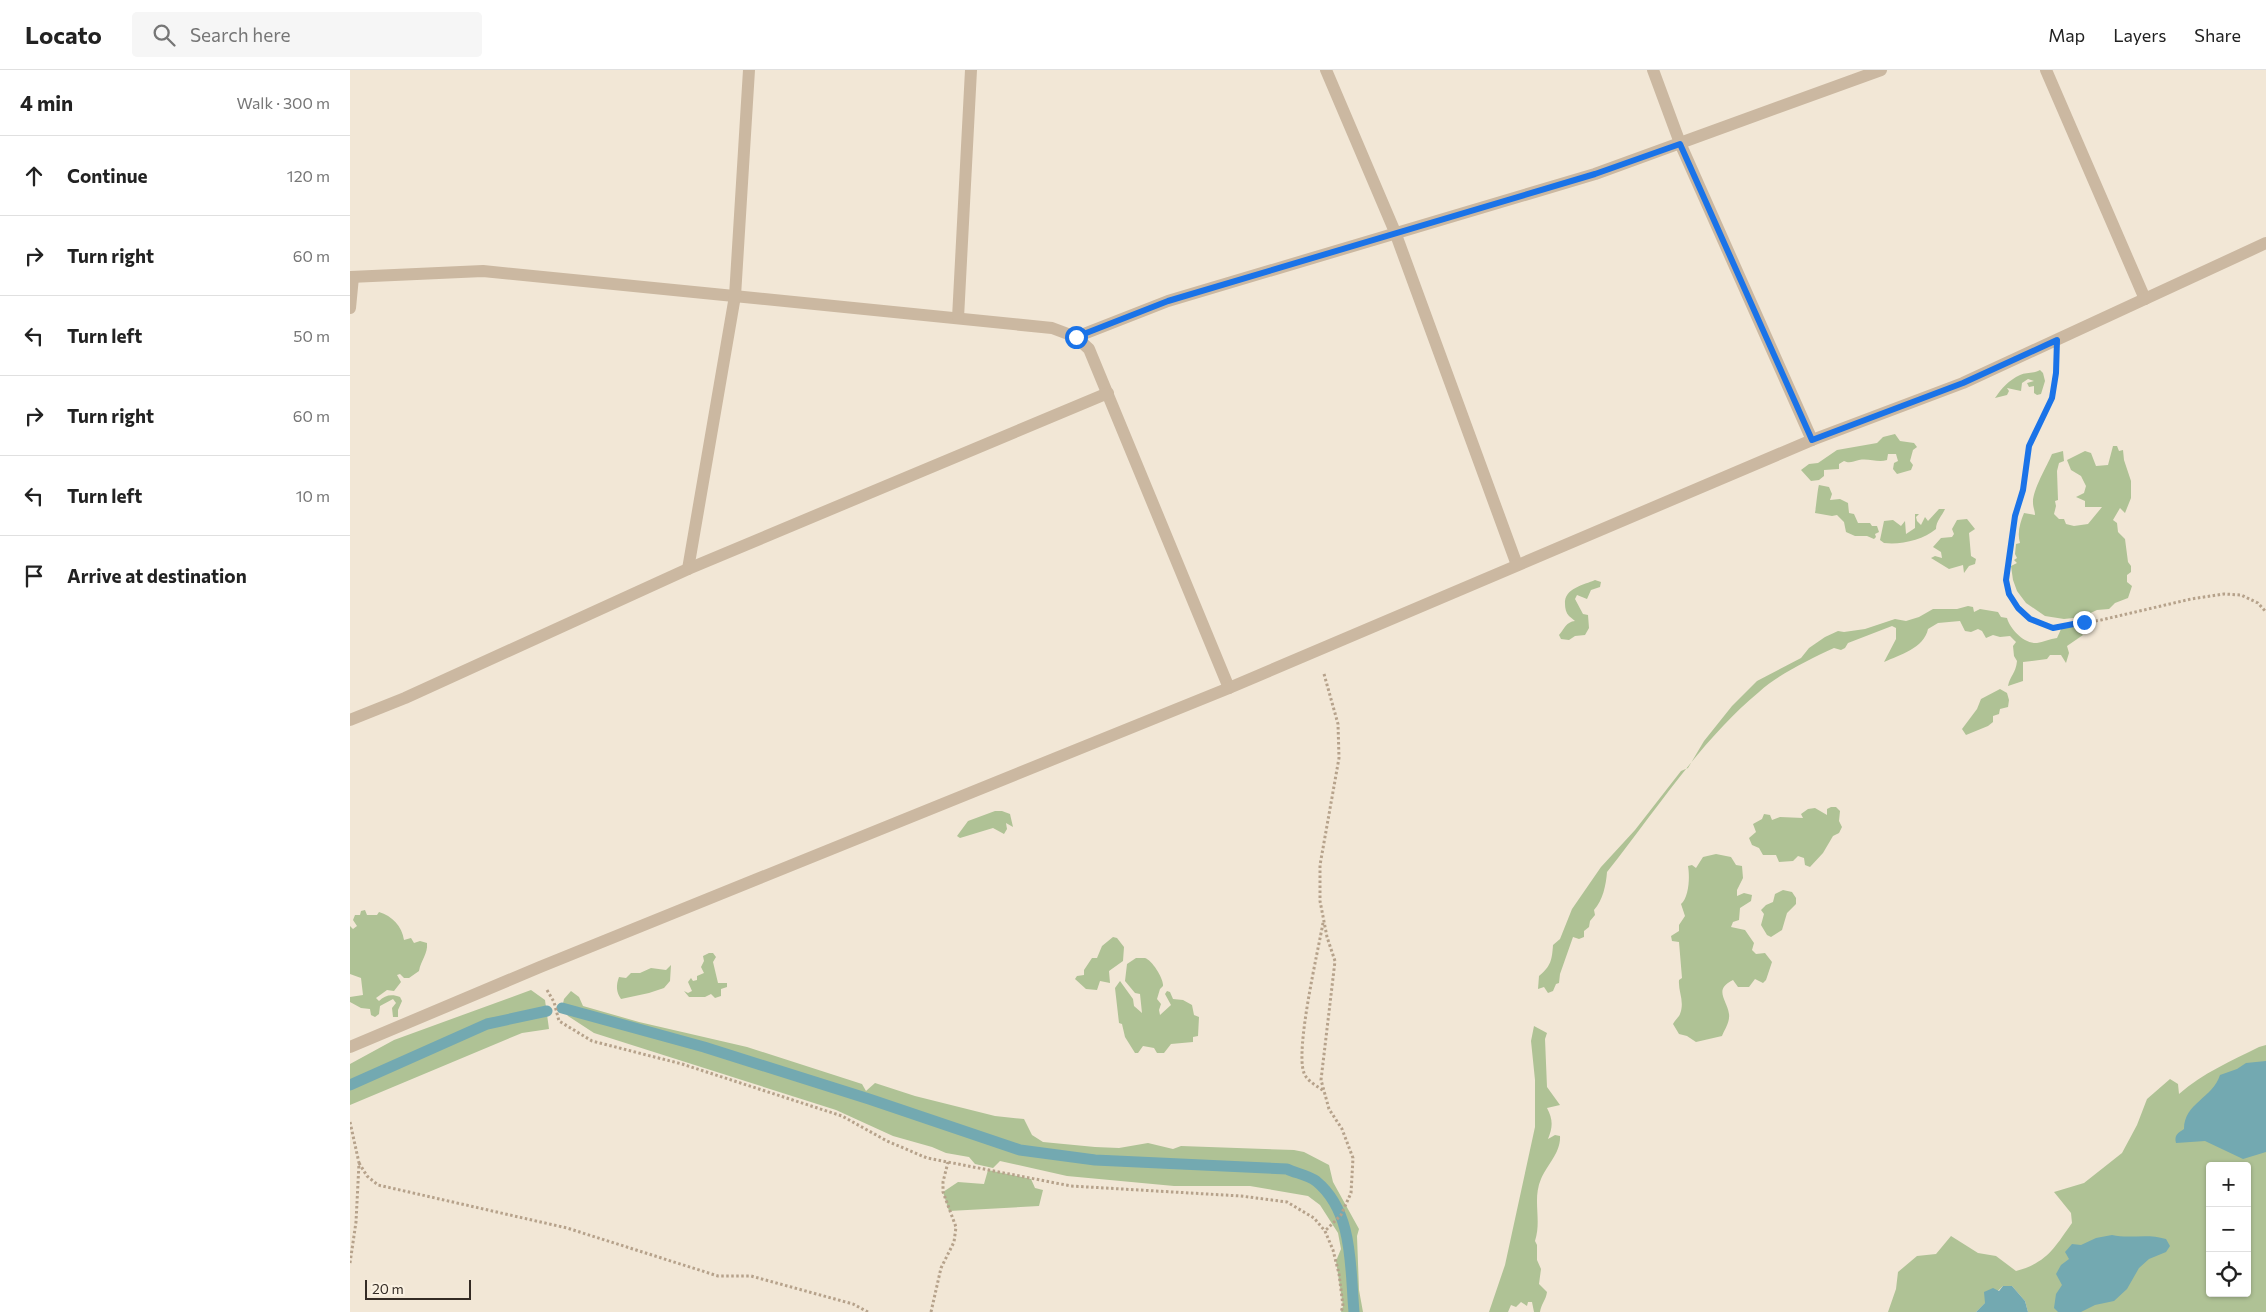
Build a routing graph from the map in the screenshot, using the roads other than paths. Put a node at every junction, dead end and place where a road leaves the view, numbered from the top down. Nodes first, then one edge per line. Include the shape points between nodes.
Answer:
1 (749, 70) edge
2 (971, 70) edge
3 (1326, 70) edge
4 (1652, 70) edge
5 (1882, 70) edge
6 (2046, 70) edge
7 (1680, 144) junction
8 (1395, 232) junction
9 (2266, 243) edge
10 (351, 277) edge
11 (735, 296) junction
12 (2145, 299) junction
13 (350, 308) edge
14 (958, 318) junction
15 (1076, 337) junction
16 (1108, 392) junction
17 (1812, 440) junction
18 (1518, 565) junction
19 (688, 569) junction
20 (1229, 688) junction
21 (350, 720) edge
22 (350, 1047) edge

1 - 11 street
2 - 14 street
3 - 8 street
4 - 7 street
5 - 7 street
6 - 12 street
7 - 8 street via 1595,174
7 - 17 street
8 - 15 street via 1168,301
8 - 18 street
9 - 12 street
10 - 11 street via 483,271
10 - 13 street
11 - 14 street
11 - 19 street
12 - 17 street via 1963,383
14 - 15 street via 1052,328
15 - 16 street via 1090,349
16 - 19 street
16 - 20 street
17 - 18 street
18 - 20 street
19 - 21 street
20 - 22 street

